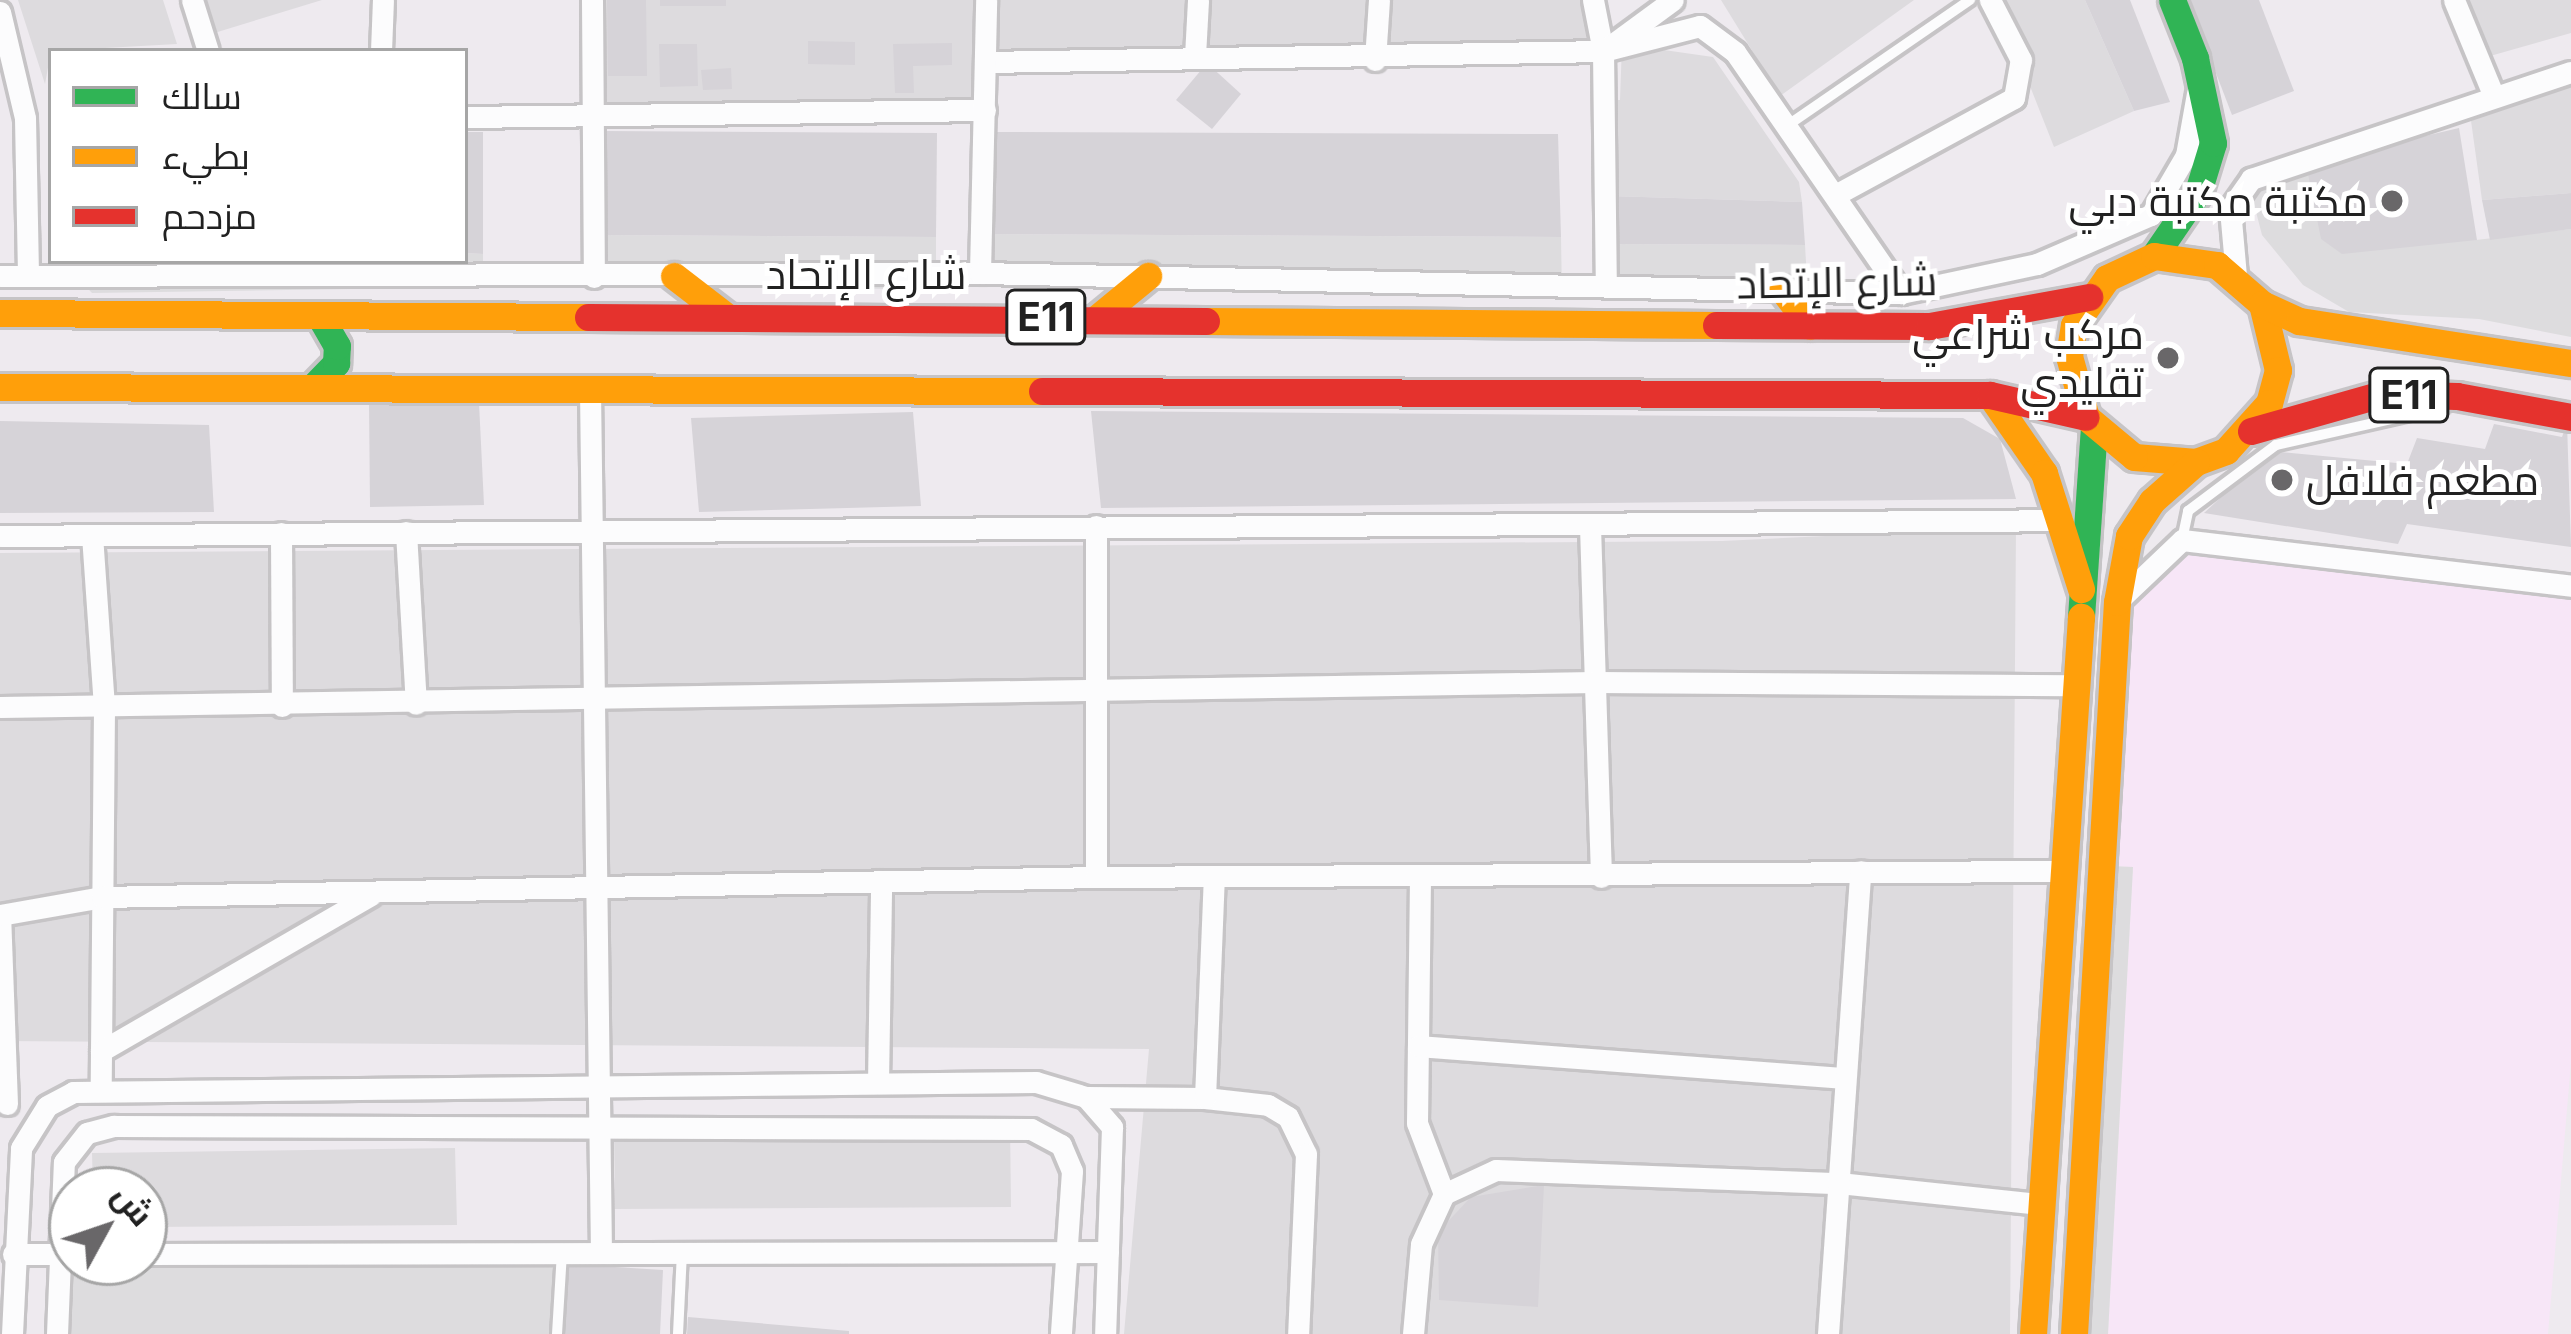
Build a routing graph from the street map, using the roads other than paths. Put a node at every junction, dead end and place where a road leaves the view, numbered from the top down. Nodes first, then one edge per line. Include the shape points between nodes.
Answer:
1 (191, 0) edge
2 (383, 0) edge
3 (592, 0) edge
4 (986, 0) edge
5 (1198, 0) edge
6 (1379, 0) edge
7 (1593, 0) edge
8 (1672, 0) edge
9 (1970, 0) edge
10 (1990, 0) edge
11 (2172, 0) edge
12 (2454, 0) edge
13 (0, 12) edge
14 (207, 48) edge
15 (381, 48) edge
16 (1604, 52) junction
17 (1196, 56) junction
18 (1375, 60) junction
19 (986, 62) junction
20 (2571, 72) edge
21 (2200, 74) junction
22 (2493, 94) junction
23 (985, 110) junction
24 (594, 116) junction
25 (468, 117) edge
26 (25, 118) junction
27 (48, 118) edge
28 (1788, 125) junction
29 (1839, 193) junction
30 (2154, 256) junction
31 (980, 273) junction
32 (28, 275) junction
33 (0, 276) edge
34 (674, 276) junction
35 (1148, 276) junction
36 (2236, 276) junction
37 (593, 277) junction
38 (1606, 284) junction
39 (1782, 289) junction
40 (1901, 292) junction
41 (2089, 297) junction
42 (2262, 304) junction
43 (0, 313) edge
44 (320, 316) junction
45 (726, 316) junction
46 (1097, 317) junction
47 (1810, 326) junction
48 (2571, 363) edge
49 (0, 387) edge
50 (312, 388) junction
51 (590, 390) junction
52 (1990, 395) junction
53 (2457, 396) junction
54 (2571, 417) edge
55 (2090, 422) junction
56 (2251, 431) junction
57 (2196, 462) junction
58 (2062, 520) junction
59 (1096, 526) junction
60 (1590, 526) junction
61 (593, 531) junction
62 (406, 532) junction
63 (281, 533) junction
64 (92, 535) junction
65 (0, 536) edge
66 (2182, 540) junction
67 (2571, 586) edge
68 (2081, 589) junction
69 (2117, 602) junction
70 (1595, 682) junction
71 (2072, 685) junction
72 (1097, 692) junction
73 (597, 702) junction
74 (416, 704) junction
75 (282, 706) junction
76 (0, 707) edge
77 (104, 708) junction
78 (1860, 871) junction
79 (2062, 871) junction
80 (1096, 877) junction
81 (1214, 877) junction
82 (1601, 877) junction
83 (1420, 878) junction
84 (881, 881) junction
85 (597, 888) junction
86 (376, 892) junction
87 (102, 897) junction
88 (1418, 1046) junction
89 (101, 1051) junction
90 (1845, 1078) junction
91 (878, 1083) junction
92 (101, 1087) junction
93 (599, 1088) junction
94 (1086, 1096) junction
95 (1205, 1098) junction
96 (3, 1104) edge
97 (47, 1106) junction
98 (602, 1132) junction
99 (64, 1166) edge
100 (1839, 1184) junction
101 (1444, 1193) junction
102 (2038, 1204) junction
103 (9, 1239) edge
104 (1064, 1247) junction
105 (48, 1249) edge
106 (682, 1251) junction
107 (562, 1252) junction
108 (601, 1252) junction
109 (1108, 1252) junction
110 (168, 1254) edge
111 (62, 1286) edge
112 (12, 1334) edge
113 (57, 1334) edge
114 (557, 1334) edge
115 (678, 1334) edge
116 (1061, 1334) edge
117 (1105, 1334) edge
118 (1298, 1334) edge
119 (1414, 1334) edge
120 (1828, 1334) edge
121 (2033, 1334) edge
122 (2074, 1334) edge

1 - 14 street
2 - 15 street
3 - 24 street
4 - 19 street
5 - 17 street
6 - 18 street
7 - 16 street
8 - 16 street
9 - 28 lane
10 - 29 street via 2020,60 2014,98
11 - 21 main road
12 - 22 street
13 - 26 street
16 - 18 street
16 - 28 street via 1700,26 1735,52
16 - 38 street
17 - 18 street
17 - 19 street
19 - 23 street
20 - 22 street
21 - 30 main road via 2213,142 2198,192
21 - 40 street via 2186,155 2151,214 2037,264
22 - 36 street via 2251,179 2230,209
23 - 24 street
23 - 31 street
24 - 25 street
24 - 37 street
26 - 27 street
26 - 32 street
28 - 29 street
29 - 40 street
30 - 36 main road via 2187,256
30 - 41 main road via 2129,264
31 - 34 street
31 - 35 street
32 - 33 street
32 - 37 street
34 - 37 street
34 - 45 main road
35 - 38 street
35 - 46 main road
36 - 42 main road
38 - 39 street
39 - 40 street
39 - 47 main road
41 - 47 main road, شارع الإتحاد / E11 via 1929,326
41 - 55 main road via 2068,356
42 - 48 main road, E11 via 2353,334
42 - 56 main road via 2278,370
43 - 44 main road, شارع الإتحاد / E11
44 - 45 main road, شارع الإتحاد / E11
44 - 50 main road via 338,346 336,363
45 - 46 main road, شارع الإتحاد / E11
46 - 47 main road, شارع الإتحاد / E11
49 - 50 main road, E11
50 - 51 main road, E11
51 - 52 main road, E11
51 - 61 street
52 - 55 main road, E11
52 - 58 main road via 2044,473
53 - 54 main road, E11
53 - 56 main road, E11 via 2382,394
53 - 66 lane via 2426,417 2276,445 2188,511
55 - 57 main road via 2134,457
55 - 68 main road
56 - 57 main road
57 - 69 main road via 2152,501 2129,536
58 - 60 street
58 - 68 main road
59 - 60 street
59 - 61 street
59 - 72 street
60 - 70 street
61 - 62 street
61 - 73 street
62 - 63 street
62 - 74 street
63 - 64 street
63 - 75 street
64 - 65 street
64 - 77 street
66 - 67 street
66 - 69 street
68 - 71 main road
69 - 122 main road
70 - 71 street
70 - 72 street
70 - 82 street
71 - 79 main road
72 - 73 street
72 - 80 street
73 - 74 street
73 - 85 street
74 - 75 street
75 - 77 street
76 - 77 street
77 - 87 street
78 - 79 street
78 - 82 street
78 - 90 street
79 - 102 main road
80 - 81 street
80 - 84 street
81 - 83 street
81 - 95 street
82 - 83 street
83 - 88 street
84 - 85 street
84 - 91 street
85 - 86 street
85 - 93 street
86 - 87 street
86 - 89 street
87 - 89 street
87 - 96 street via 0,915
88 - 90 street
88 - 101 street via 1420,1137
89 - 92 street
90 - 100 street
91 - 93 street
91 - 94 street via 1036,1082
92 - 93 street
92 - 97 street
93 - 98 street
94 - 95 street
94 - 109 street via 1112,1127
95 - 118 street via 1268,1105 1306,1154
96 - 97 street
97 - 103 street via 21,1148
98 - 99 street via 100,1126 75,1143
98 - 104 street via 1031,1129 1069,1158
98 - 108 street
100 - 101 street via 1496,1170
100 - 102 street
100 - 120 street
101 - 119 street via 1421,1244
102 - 121 main road
103 - 105 street
103 - 112 street
104 - 106 street
104 - 109 street
104 - 116 street
106 - 108 street
106 - 115 lane
107 - 108 street
107 - 110 street
107 - 114 lane
109 - 117 street
111 - 113 street

